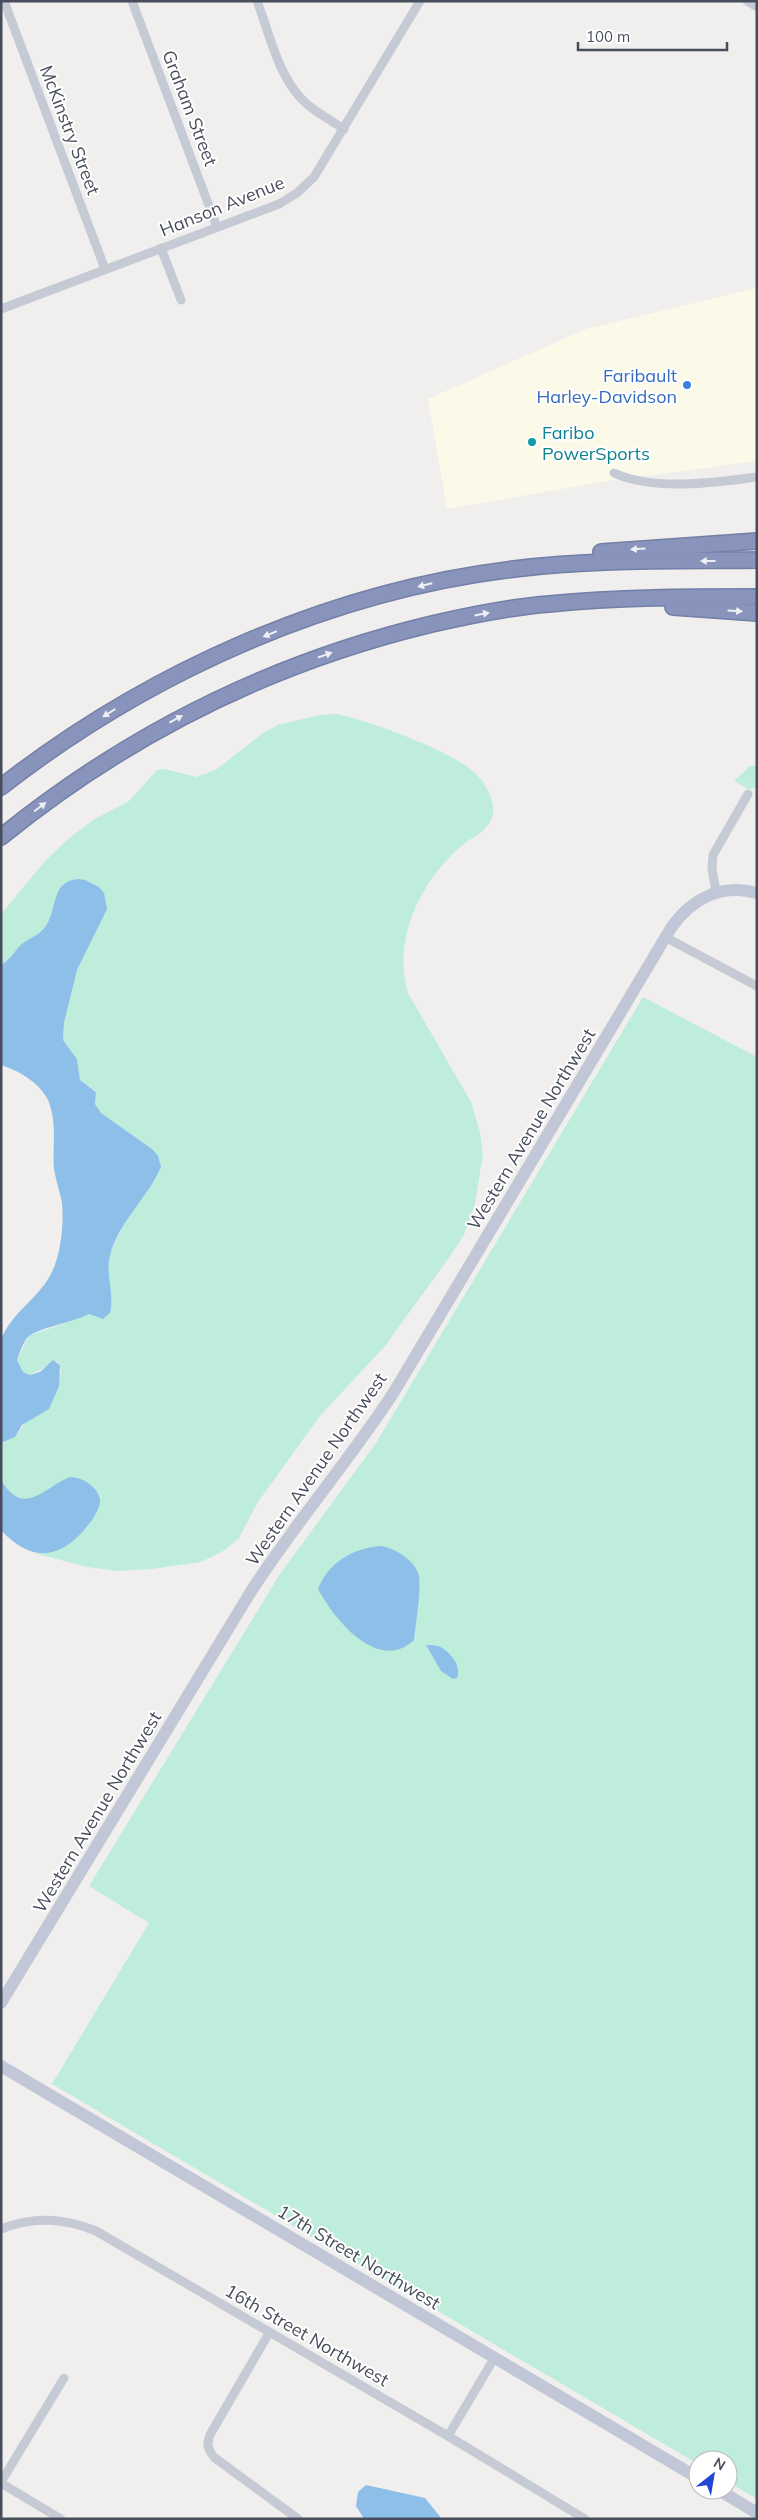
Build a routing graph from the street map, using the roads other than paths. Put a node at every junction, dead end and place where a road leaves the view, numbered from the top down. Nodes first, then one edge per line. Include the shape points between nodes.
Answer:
1 (4, 1) edge
2 (132, 1) edge
3 (257, 1) edge
4 (420, 1) edge
5 (747, 1) edge
6 (757, 7) edge
7 (344, 129) junction
8 (217, 227) junction
9 (161, 248) junction
10 (105, 269) junction
11 (181, 300) dead end
12 (1, 309) edge
13 (614, 473) dead end
14 (757, 477) edge
15 (757, 540) edge
16 (757, 560) edge
17 (448, 580) junction
18 (757, 597) edge
19 (581, 601) junction
20 (757, 613) edge
21 (1, 787) edge
22 (748, 794) dead end
23 (1, 837) edge
24 (716, 891) junction
25 (757, 893) edge
26 (665, 937) junction
27 (757, 986) edge
28 (1, 2003) edge
29 (1, 2066) edge
30 (1, 2229) edge
31 (269, 2333) junction
32 (495, 2358) junction
33 (64, 2378) dead end
34 (448, 2436) junction
35 (688, 2472) edge
36 (1, 2482) edge
37 (736, 2500) edge
38 (757, 2512) edge
39 (61, 2519) edge
40 (298, 2519) edge
41 (585, 2519) edge

1 - 10 street, McKinstry Street
2 - 8 street, Graham Street
3 - 7 street via 293,89 307,105
4 - 7 street, Hanson Avenue
5 - 6 street
7 - 8 street, Hanson Avenue via 314,177 297,193 279,204
8 - 9 street, Hanson Avenue
9 - 10 street, Hanson Avenue
9 - 11 street
10 - 12 street, Hanson Avenue
13 - 14 street via 628,480 653,483
15 -> 17 highway via 568,556
16 -> 17 highway via 610,561 512,569
17 -> 21 highway via 338,609 196,665 73,735
18 - 19 highway
19 -> 20 highway
23 -> 19 highway via 56,795 153,732 223,696 297,665 449,620
22 - 24 street via 713,854
24 - 25 street
24 - 26 street, Western Avenue Northwest via 688,908
26 - 27 street
26 - 28 street, Western Avenue Northwest via 394,1392 358,1447 255,1586
29 - 32 street, 17th Street Northwest
30 - 31 street, 16th Street Northwest via 33,2220 56,2219 76,2223 96,2231
31 - 34 street, 16th Street Northwest
31 - 40 street via 211,2433 208,2448 215,2458
32 - 34 street
32 - 35 street, 17th Street Northwest
33 - 36 street
34 - 41 street, 16th Street Northwest
36 - 39 street
37 - 38 street

